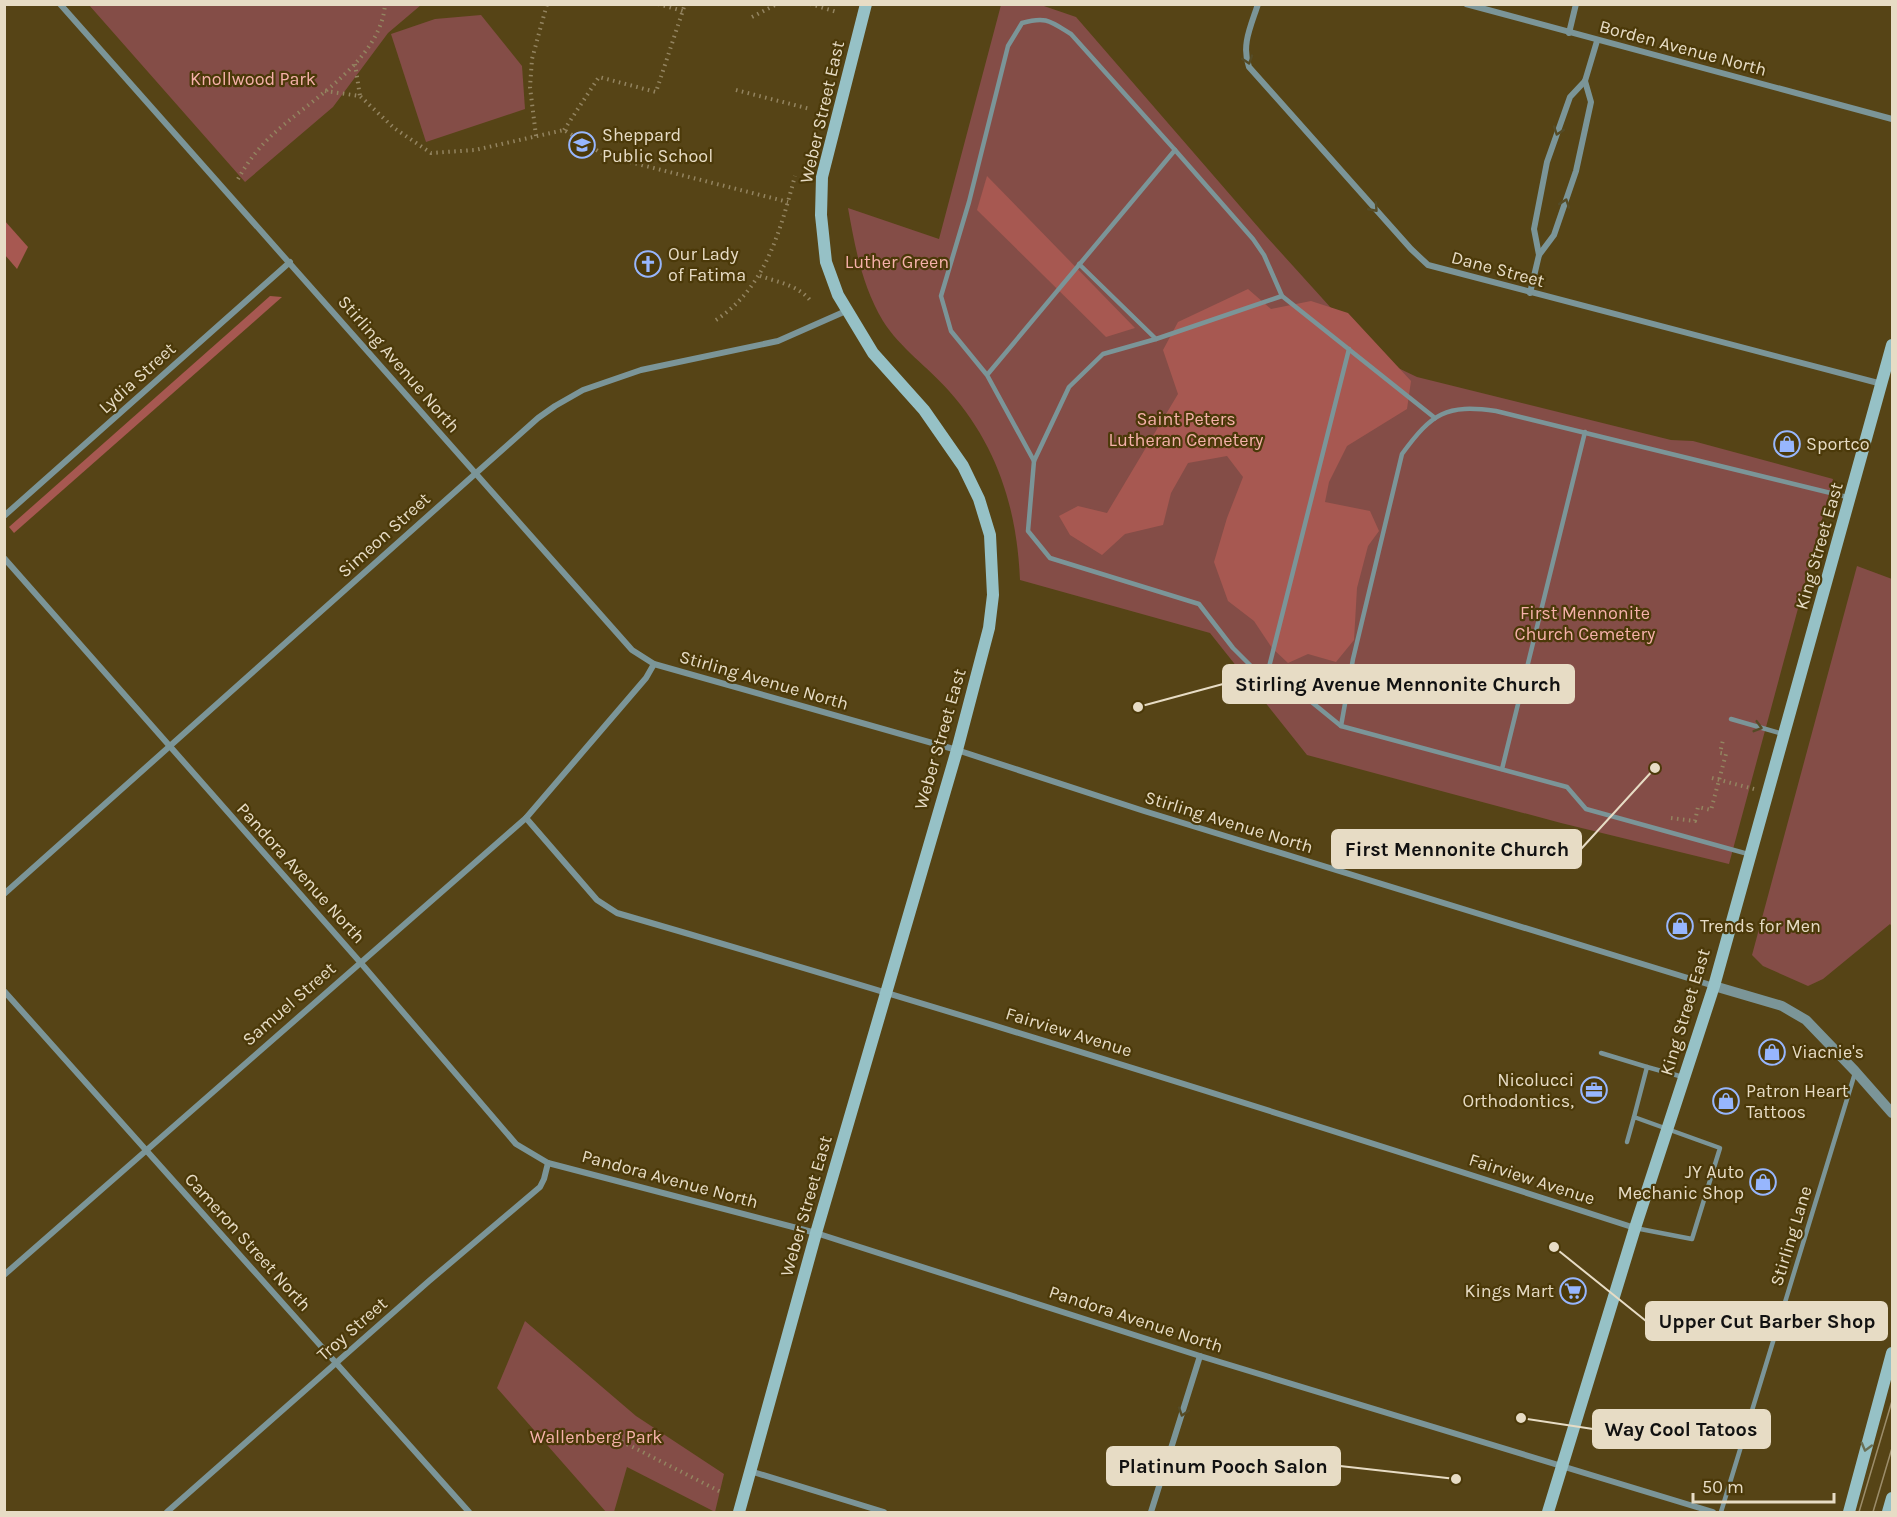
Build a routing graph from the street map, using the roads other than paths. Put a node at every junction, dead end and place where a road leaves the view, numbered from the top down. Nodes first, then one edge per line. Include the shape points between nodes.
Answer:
1 (60, 4) edge
2 (866, 4) edge
3 (1258, 4) edge
4 (1466, 4) edge
5 (1576, 4) edge
6 (1569, 33) junction
7 (1597, 41) junction
8 (1585, 81) junction
9 (1893, 119) edge
10 (1175, 150) junction
11 (1539, 255) junction
12 (290, 262) junction
13 (1079, 264) junction
14 (1530, 293) junction
15 (1282, 296) junction
16 (846, 311) junction
17 (1156, 339) junction
18 (1893, 345) edge
19 (1349, 349) junction
20 (987, 375) junction
21 (1883, 384) junction
22 (1436, 418) junction
23 (1585, 432) junction
24 (1034, 461) junction
25 (475, 474) junction
26 (1851, 498) junction
27 (4, 516) edge
28 (4, 558) edge
29 (654, 664) junction
30 (1267, 675) junction
31 (1731, 719) dead end
32 (1341, 726) junction
33 (1785, 734) junction
34 (170, 747) junction
35 (957, 750) junction
36 (1502, 769) junction
37 (526, 818) junction
38 (1750, 855) junction
39 (4, 894) edge
40 (360, 962) junction
41 (1714, 986) junction
42 (4, 991) edge
43 (887, 991) junction
44 (1600, 1053) dead end
45 (1647, 1067) junction
46 (1855, 1071) junction
47 (1684, 1077) junction
48 (1893, 1113) edge
49 (1634, 1117) junction
50 (1667, 1129) junction
51 (1627, 1142) dead end
52 (146, 1150) junction
53 (548, 1163) junction
54 (1635, 1228) junction
55 (816, 1233) junction
56 (4, 1275) edge
57 (1893, 1353) edge
58 (1200, 1356) junction
59 (336, 1363) junction
60 (1561, 1467) junction
61 (750, 1471) junction
62 (1893, 1497) edge
63 (167, 1512) edge
64 (469, 1512) edge
65 (739, 1512) edge
66 (884, 1512) edge
67 (1151, 1512) edge
68 (1548, 1512) edge
69 (1713, 1512) edge
70 (1721, 1512) edge
71 (1849, 1512) edge
72 (1888, 1512) edge

1 - 12 street, Stirling Avenue North
2 - 16 main road, Weber Street East via 822,177 826,262
3 -> 14 street, Dane Street via 1246,41 1249,67 1411,249 1428,265
4 - 6 street, Borden Avenue North
5 - 6 street
6 - 7 street, Borden Avenue North
7 - 8 street
7 - 9 street, Borden Avenue North
11 -> 8 street via 1554,235 1576,171 1591,102
8 -> 11 street via 1570,97 1547,162 1534,229
10 - 13 lane
10 - 15 lane via 1253,239
10 - 20 lane via 1071,34 1052,22 1038,19 1022,23 1008,46 969,202 940,296 951,331
11 - 14 street
12 - 25 street, Stirling Avenue North
12 - 27 street, Lydia Street
13 - 17 lane
13 - 20 lane
14 - 21 street, Dane Street
15 - 17 lane
15 - 19 lane
16 - 25 street, Simeon Street via 778,341 641,370 583,390 538,418
16 - 35 main road, Weber Street East via 873,353 924,410 963,466 990,535 993,596 989,628
17 - 24 lane via 1103,354 1069,387
18 - 21 main road, King Street East
19 - 22 lane
19 - 30 lane
20 - 24 lane
21 - 26 main road, King Street East
22 - 23 lane via 1442,413 1469,408
22 - 32 lane via 1420,429 1402,454
23 - 26 lane
23 - 36 lane
24 - 30 lane via 1028,531 1050,558 1199,604 1233,648
25 - 29 street, Stirling Avenue North via 632,650
25 - 34 street, Simeon Street
26 - 33 main road, King Street East
28 - 34 street, Pandora Avenue North
29 - 35 street, Stirling Avenue North
29 - 37 street, Samuel Street
30 - 32 lane via 1303,695
31 -> 33 lane
32 - 36 lane
33 - 38 main road, King Street East
34 - 39 street, Simeon Street
34 - 40 street, Pandora Avenue North
35 - 41 street, Stirling Avenue North via 1155,815
35 - 43 main road, Weber Street East
36 - 38 lane via 1567,787 1586,809
37 - 40 street, Samuel Street
37 - 43 street, Fairview Avenue via 597,900 617,913
38 - 41 main road, King Street East
40 - 52 street, Samuel Street
40 - 53 street, Pandora Avenue North via 516,1144
41 - 46 street via 1795,1012
41 - 47 main road, King Street East
42 - 52 street, Cameron Street North
43 - 54 street, Fairview Avenue
43 - 55 main road, Weber Street East
44 - 45 lane
45 - 47 lane
45 - 49 lane
46 - 48 street
46 - 70 lane, Stirling Lane
47 - 50 main road, King Street East
49 - 50 lane
49 - 51 lane
50 - 54 main road, King Street East
50 - 54 lane via 1720,1148 1692,1239
52 - 56 street, Samuel Street
52 - 59 street, Cameron Street North
53 - 55 street, Pandora Avenue North
53 - 59 street, Troy Street via 540,1187
54 - 60 main road, King Street East
55 - 58 street, Pandora Avenue North
55 - 61 main road, Weber Street East
57 -> 71 main road
58 - 60 street, Pandora Avenue North
58 -> 67 street
59 - 63 street, Troy Street
59 - 64 street, Cameron Street North
60 - 68 main road, King Street East
60 - 69 street, Pandora Avenue North
61 - 65 main road, Weber Street East
61 - 66 street
62 - 72 main road

